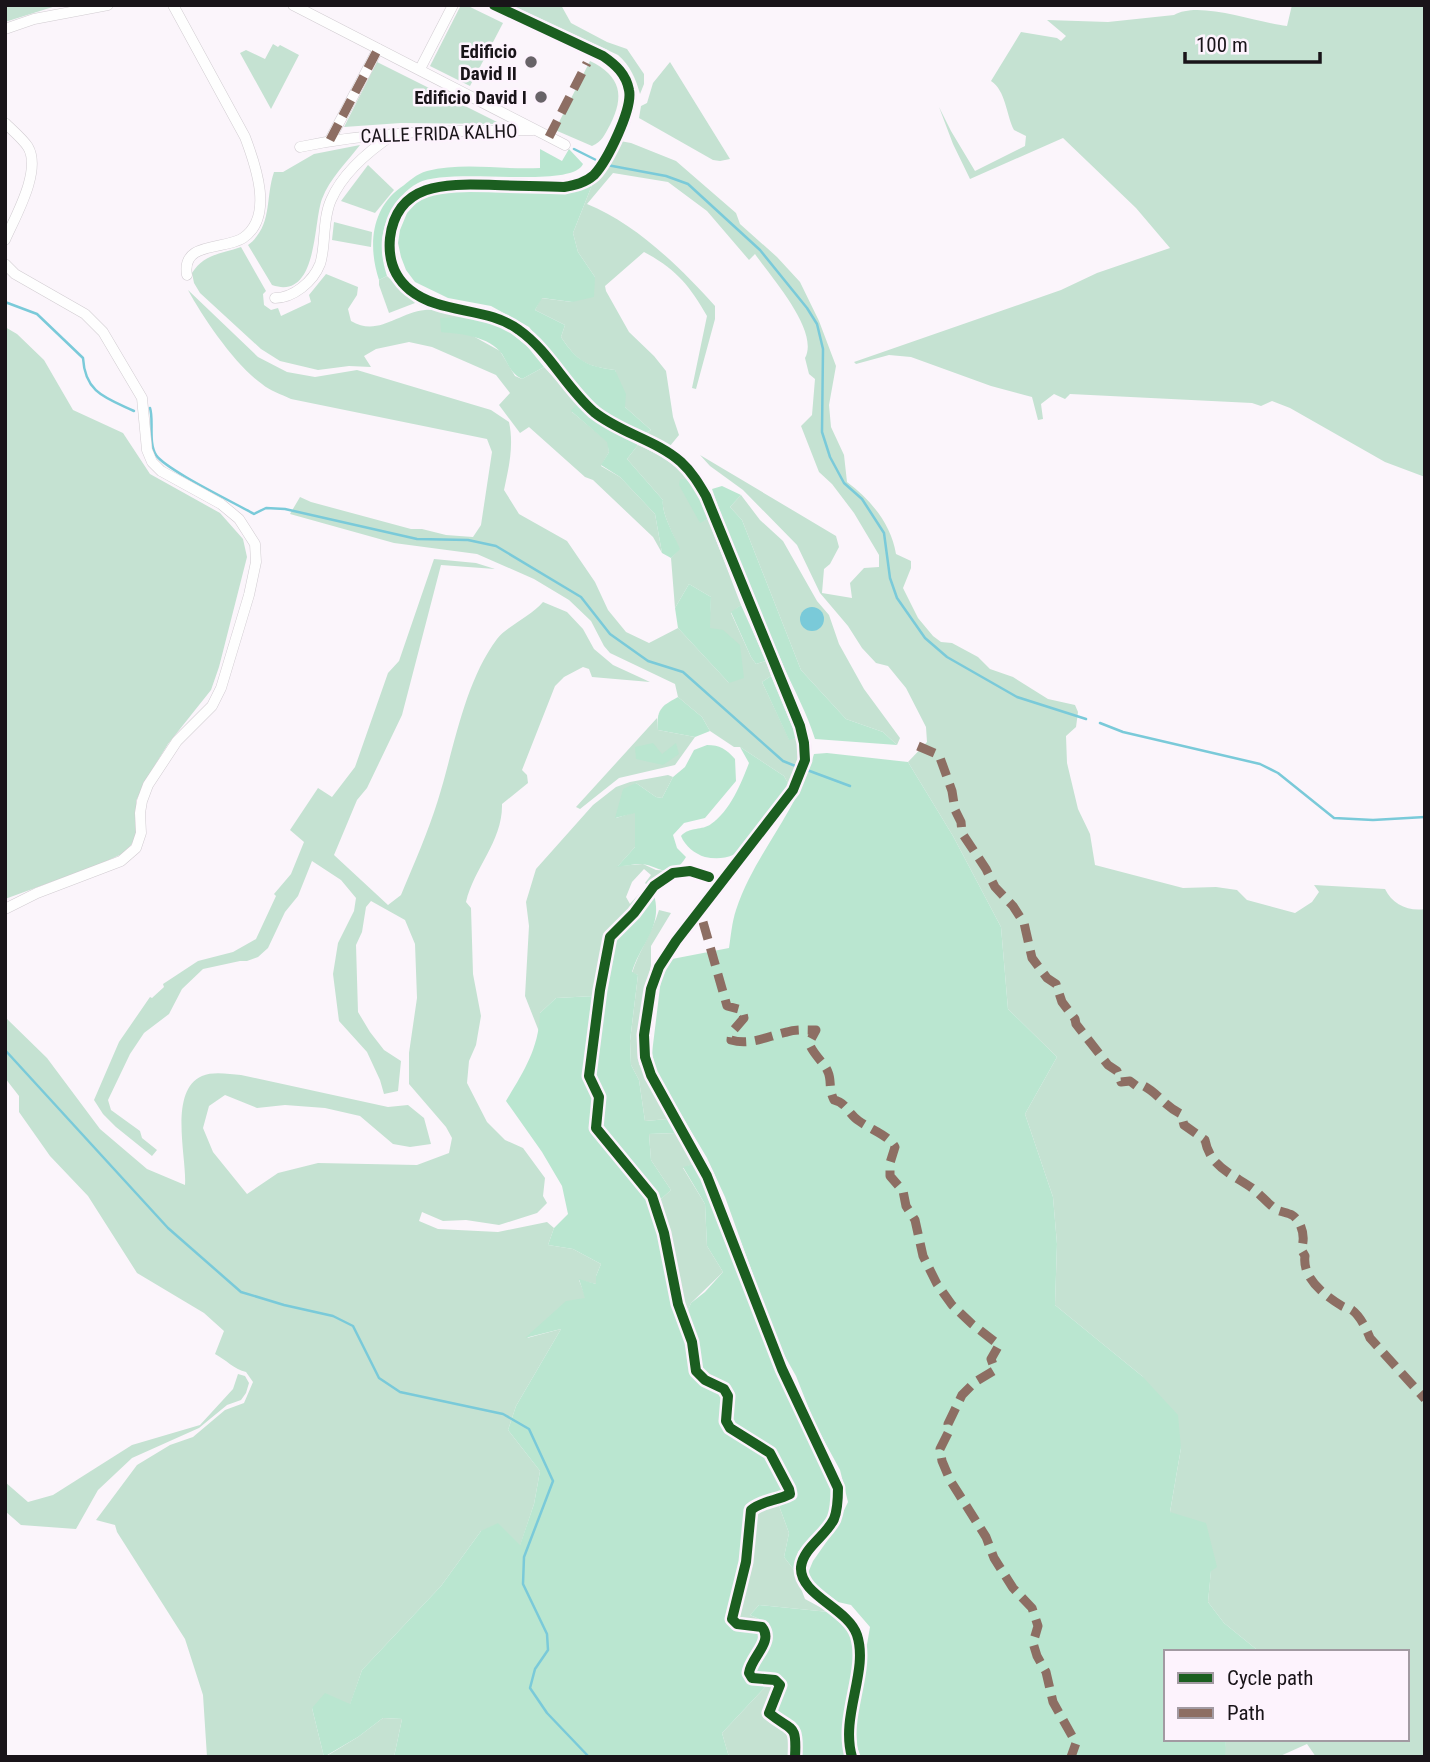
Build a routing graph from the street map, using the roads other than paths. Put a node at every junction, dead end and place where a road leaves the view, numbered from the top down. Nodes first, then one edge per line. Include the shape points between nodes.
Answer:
1 (108, 5) edge
2 (173, 5) edge
3 (293, 5) edge
4 (453, 5) edge
5 (493, 6) edge
6 (5, 29) edge
7 (378, 49) junction
8 (420, 69) junction
9 (5, 124) edge
10 (537, 130) junction
11 (397, 132) junction
12 (330, 140) junction
13 (565, 145) dead end
14 (300, 147) dead end
15 (5, 240) edge
16 (5, 264) edge
17 (187, 275) dead end
18 (275, 298) dead end
19 (5, 909) edge
20 (852, 1757) edge

1 - 6 street
2 - 17 street via 245,137 261,200 258,220 250,232 242,240 204,248 190,257
3 - 7 street
4 - 8 street
5 - 20 street via 615,64 629,87 627,113 601,165 580,184 454,184 422,190 404,207 391,230 392,266 401,282 430,302 492,316 521,331 596,414 664,450 695,478 804,743 805,760 793,790 659,967 644,1035 651,1075 707,1176 782,1369 838,1488 834,1518 801,1566 810,1589 844,1614 859,1638 848,1728
7 - 8 street
7 - 12 street
8 - 10 street
9 - 15 street via 27,147 32,161 31,177
10 - 11 street, CALLE FRIDA KALHO
10 - 13 street
11 - 12 street, CALLE FRIDA KALHO
11 - 18 street via 357,163 331,200 320,264 308,282 284,298
12 - 14 street, CALLE FRIDA KALHO
16 - 19 street via 85,314 103,332 142,398 146,450 152,462 239,519 255,544 256,562 221,688 212,706 185,731 148,785 139,813 141,833 136,848 121,861

